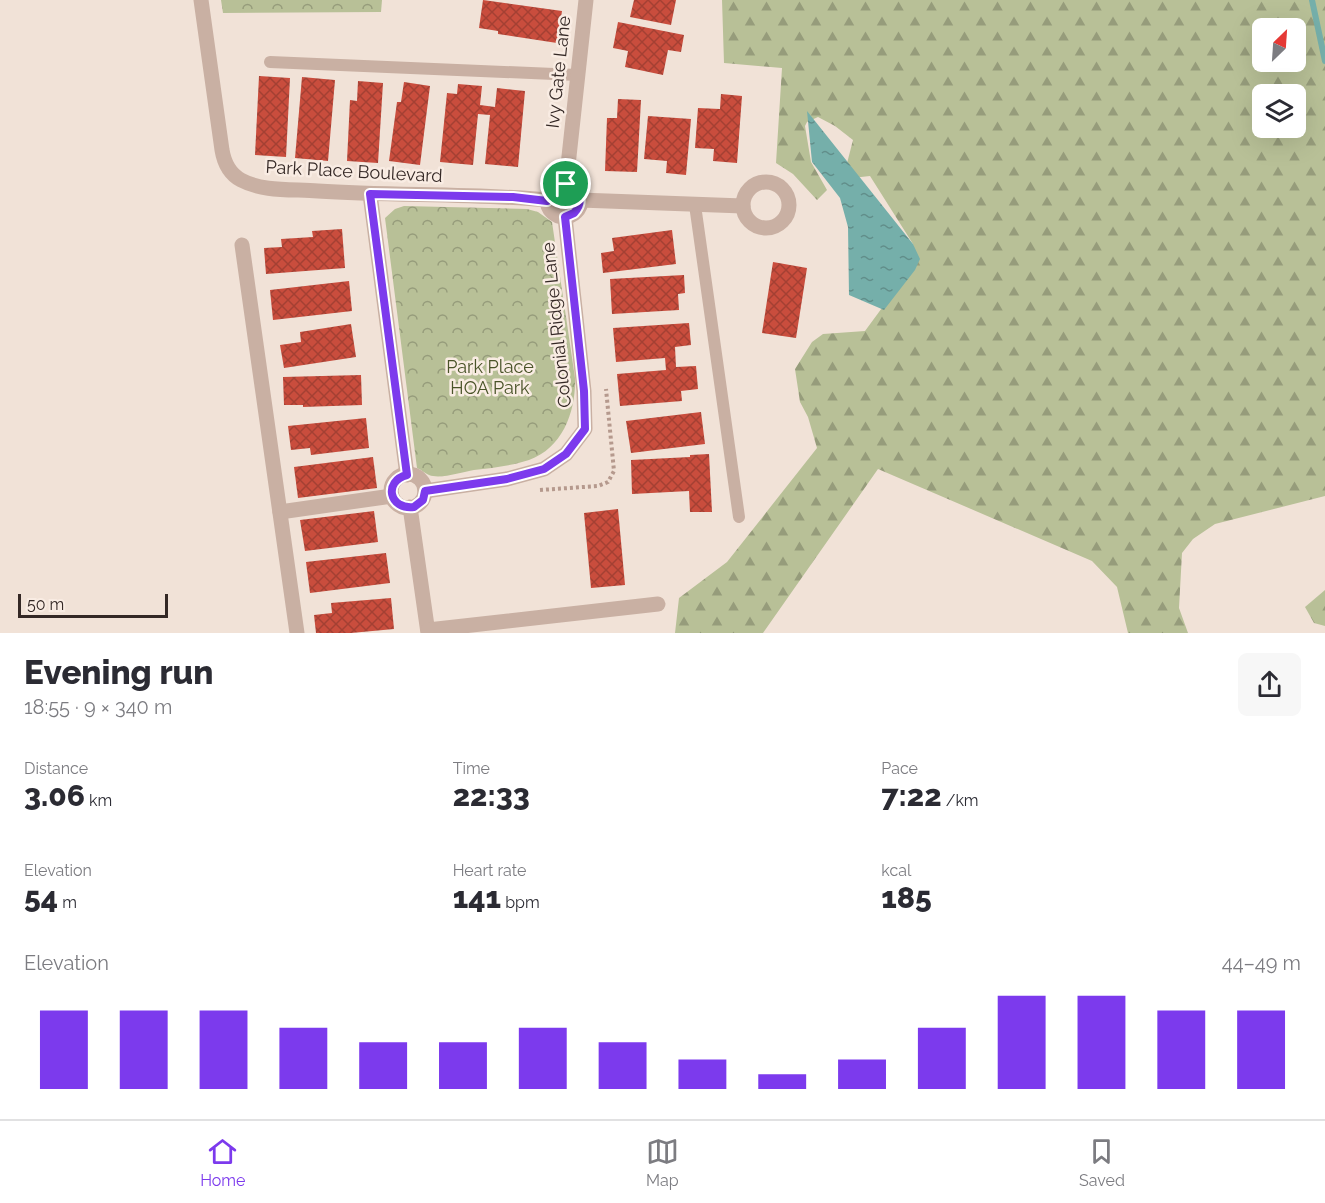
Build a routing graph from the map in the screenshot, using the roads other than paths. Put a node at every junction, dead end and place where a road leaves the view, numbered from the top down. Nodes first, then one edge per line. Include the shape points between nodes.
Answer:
1 (201, 0) edge
2 (586, 0) edge
3 (270, 62) dead end
4 (577, 75) junction
5 (566, 184) junction
6 (370, 194) junction
7 (580, 200) junction
8 (547, 201) junction
9 (695, 205) junction
10 (743, 206) dead end
11 (565, 217) junction
12 (243, 245) dead end
13 (407, 475) junction
14 (425, 491) junction
15 (392, 496) junction
16 (410, 507) junction
17 (280, 512) junction
18 (738, 517) dead end
19 (658, 604) dead end
20 (428, 632) edge
21 (297, 633) edge

1 - 6 street, Park Place Boulevard via 222,150 233,173 242,181 265,188
2 - 4 street, Ivy Gate Lane
3 - 4 lane
4 - 5 street, Ivy Gate Lane
5 - 7 street via 577,190
5 - 8 street via 550,190
6 - 8 street, Park Place Boulevard
6 - 13 street
7 - 9 street
7 - 11 street via 574,213
8 - 11 street via 555,214
9 - 10 street
9 - 18 lane
11 - 14 street, Colonial Ridge Lane via 585,429 566,454 544,469 507,479
12 - 17 street
13 - 14 street via 420,479
13 - 15 street via 393,485
14 - 16 street via 423,500
15 - 16 street via 399,505
15 - 17 street
16 - 20 street
17 - 21 street
19 - 20 street

